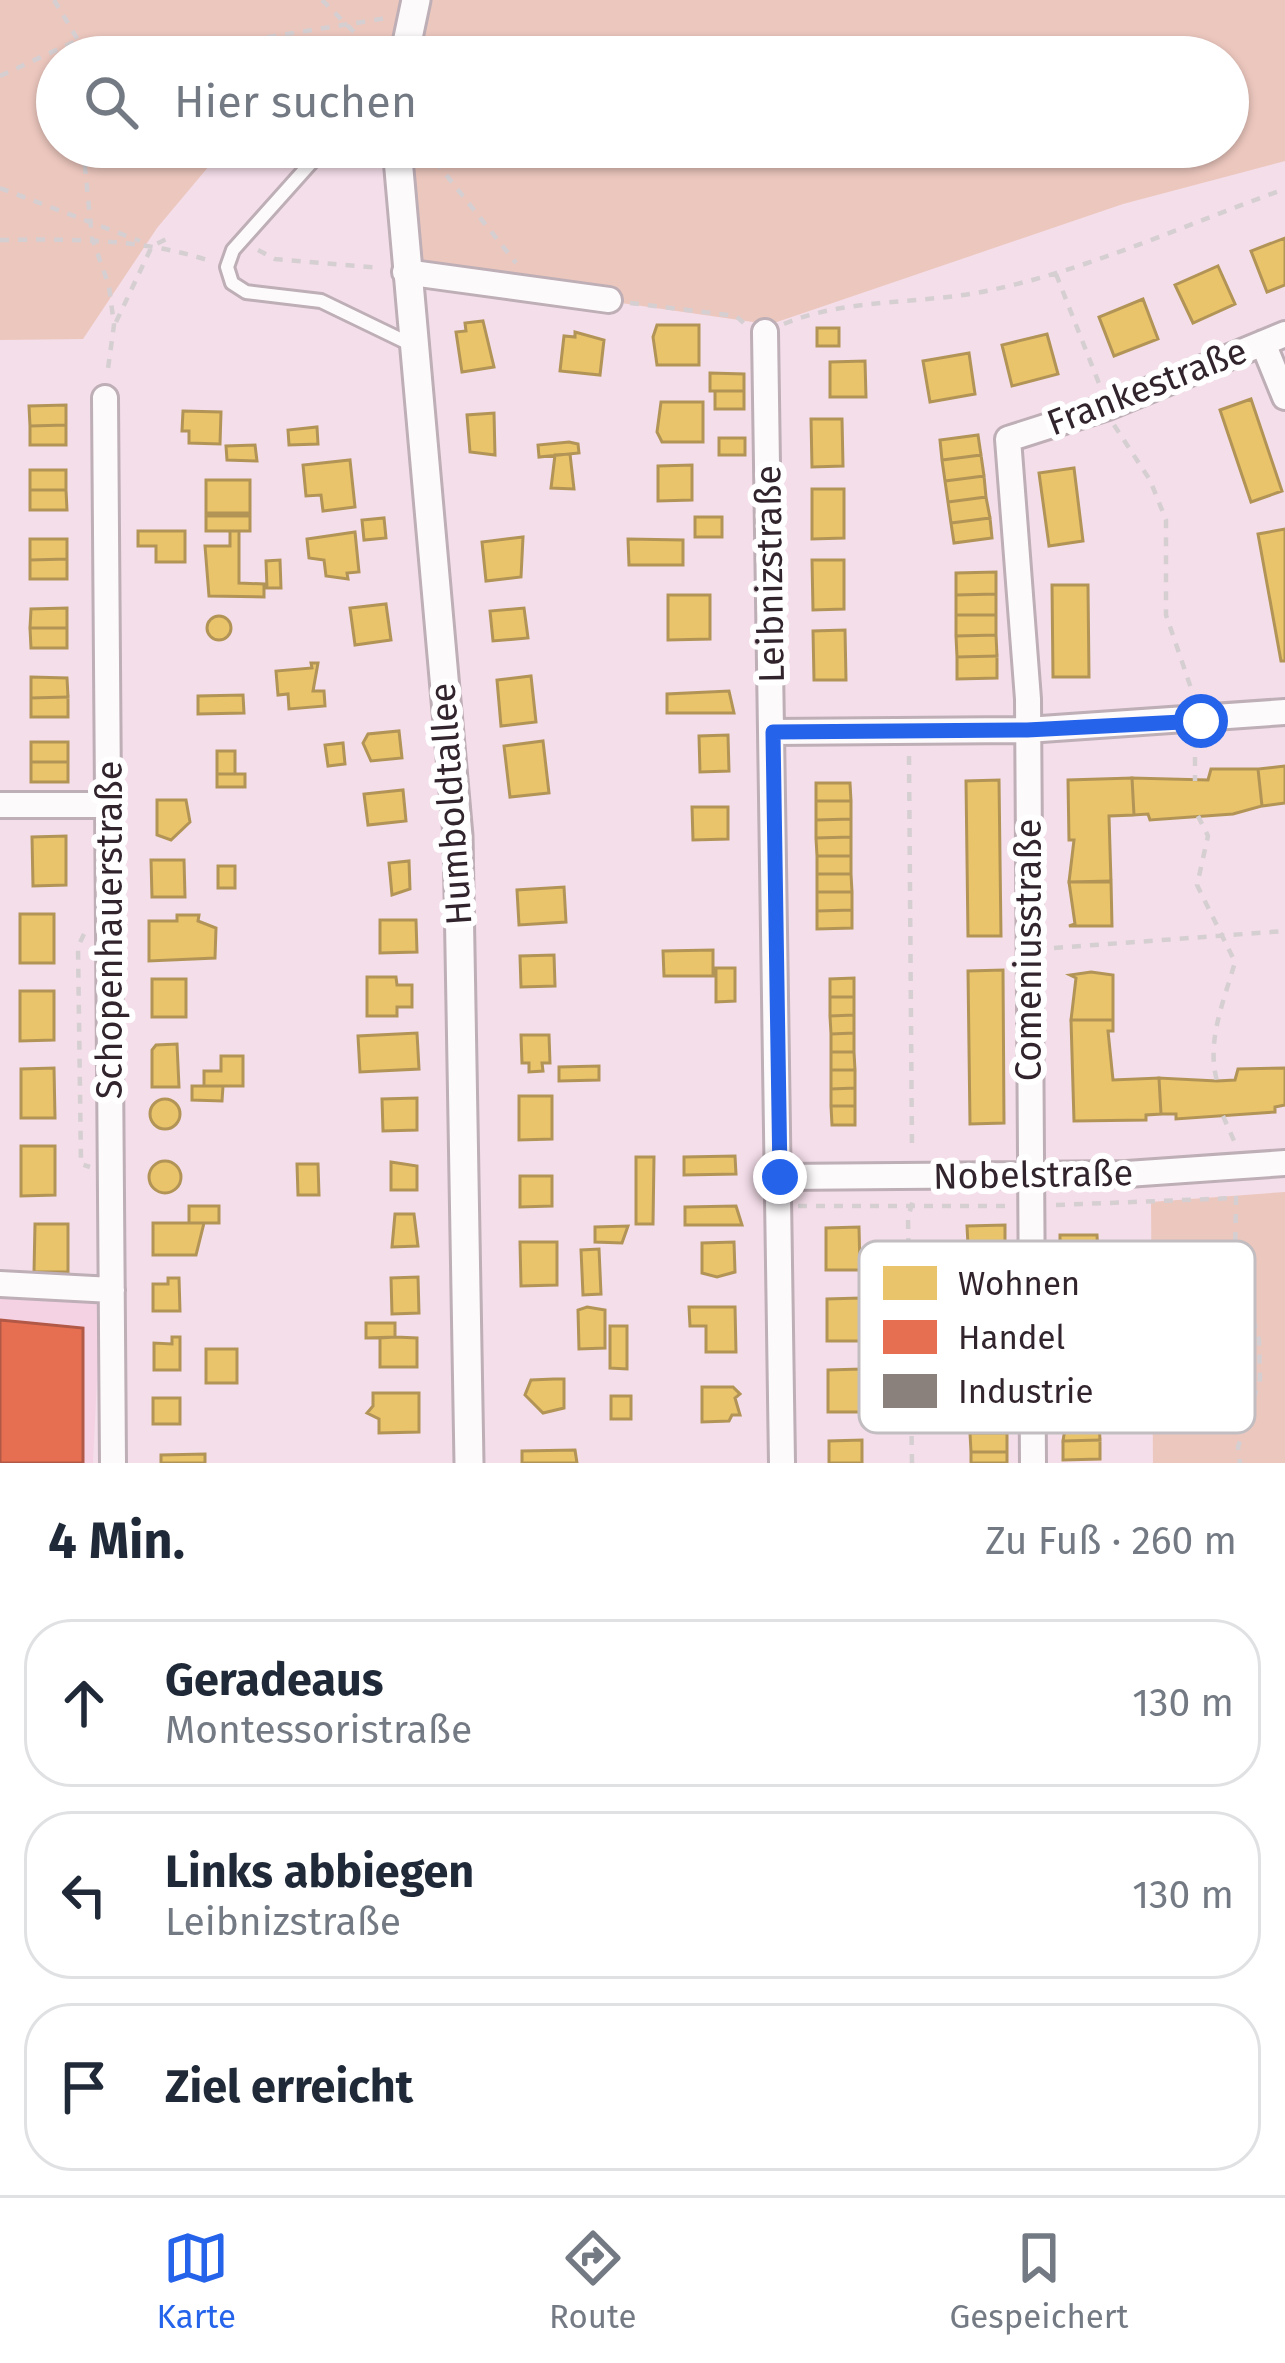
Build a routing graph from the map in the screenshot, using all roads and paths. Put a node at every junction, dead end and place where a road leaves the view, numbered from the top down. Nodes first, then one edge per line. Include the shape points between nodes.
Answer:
1 (54, 0) edge
2 (322, 0) edge
3 (404, 8) edge
4 (352, 25) junction
5 (76, 36) edge
6 (280, 36) edge
7 (361, 36) edge
8 (36, 59) edge
9 (0, 76) edge
10 (86, 168) edge
11 (308, 168) edge
12 (398, 168) edge
13 (440, 168) edge
14 (0, 188) edge
15 (1285, 188) edge
16 (93, 221) junction
17 (173, 236) dead end
18 (92, 238) junction
19 (0, 240) edge
20 (242, 241) junction
21 (152, 245) junction
22 (227, 267) junction
23 (405, 272) junction
24 (1055, 272) junction
25 (537, 292) junction
26 (609, 300) joint
27 (115, 325) junction
28 (765, 332) junction
29 (1274, 338) edge
30 (411, 344) junction
31 (105, 398) joint
32 (1285, 398) edge
33 (1108, 407) junction
34 (1008, 439) joint
35 (1191, 692) dead end
36 (1285, 712) edge
37 (909, 730) junction
38 (1027, 730) junction
39 (773, 732) junction
40 (0, 805) edge
41 (110, 805) junction
42 (1198, 817) dead end
43 (1285, 931) edge
44 (1227, 937) junction
45 (1030, 950) junction
46 (1217, 1081) dead end
47 (1223, 1116) dead end
48 (1285, 1163) edge
49 (1238, 1168) junction
50 (780, 1177) junction
51 (913, 1177) junction
52 (1029, 1177) junction
53 (1236, 1198) junction
54 (797, 1206) dead end
55 (1029, 1206) junction
56 (912, 1209) junction
57 (912, 1241) edge
58 (1030, 1241) edge
59 (1235, 1241) edge
60 (0, 1284) edge
61 (112, 1290) junction
62 (1255, 1326) edge
63 (1255, 1394) edge
64 (1033, 1433) edge
65 (1243, 1433) edge
66 (113, 1463) edge
67 (469, 1463) edge
68 (782, 1463) edge
69 (1034, 1463) edge
70 (1240, 1463) edge

1 - 5 path
2 - 4 path
3 - 4 path
4 - 6 path
4 - 7 path
8 - 9 path
10 - 16 path
11 - 20 lane
12 - 23 street, Humboldtallee
13 - 25 path
14 - 16 path
15 - 24 path
16 - 18 path
16 - 21 path
17 - 21 path
18 - 19 path
18 - 21 path
18 - 27 path
20 - 22 lane
20 - 23 path via 275,259
21 - 22 path
21 - 27 path
22 - 30 lane via 246,292 321,301
23 - 25 street
23 - 30 street, Humboldtallee
24 - 28 path via 896,306 820,309
24 - 33 path
25 - 26 street
26 - 28 path via 736,316
27 - 31 path
28 - 39 street, Leibnizstraße
29 - 32 street
29 - 33 street, Frankestraße
30 - 67 street, Humboldtallee via 458,836
31 - 41 street, Schopenhauerstraße
33 - 34 street, Frankestraße
33 - 35 path via 1166,520 1166,615
34 - 38 street, Comeniusstraße
36 - 38 street
37 - 38 street
37 - 39 street
37 - 51 path
38 - 45 street, Comeniusstraße
39 - 50 street, Leibnizstraße
40 - 41 street
41 - 61 street, Schopenhauerstraße
42 - 44 path via 1208,836 1197,885
43 - 44 path
44 - 45 path
44 - 46 path via 1235,962 1211,1060
45 - 52 street, Comeniusstraße
47 - 49 path
48 - 49 street, Nobelstraße
49 - 52 street, Nobelstraße
49 - 53 path
50 - 51 street, Nobelstraße
50 - 68 street, Leibnizstraße
51 - 52 street, Nobelstraße
51 - 56 path
52 - 55 street, Comeniusstraße
53 - 55 path
53 - 59 path
54 - 56 path
55 - 56 path
55 - 58 street, Comeniusstraße
56 - 57 path
60 - 61 street
61 - 66 street, Schopenhauerstraße
62 - 63 path
64 - 69 street, Comeniusstraße
65 - 70 path

